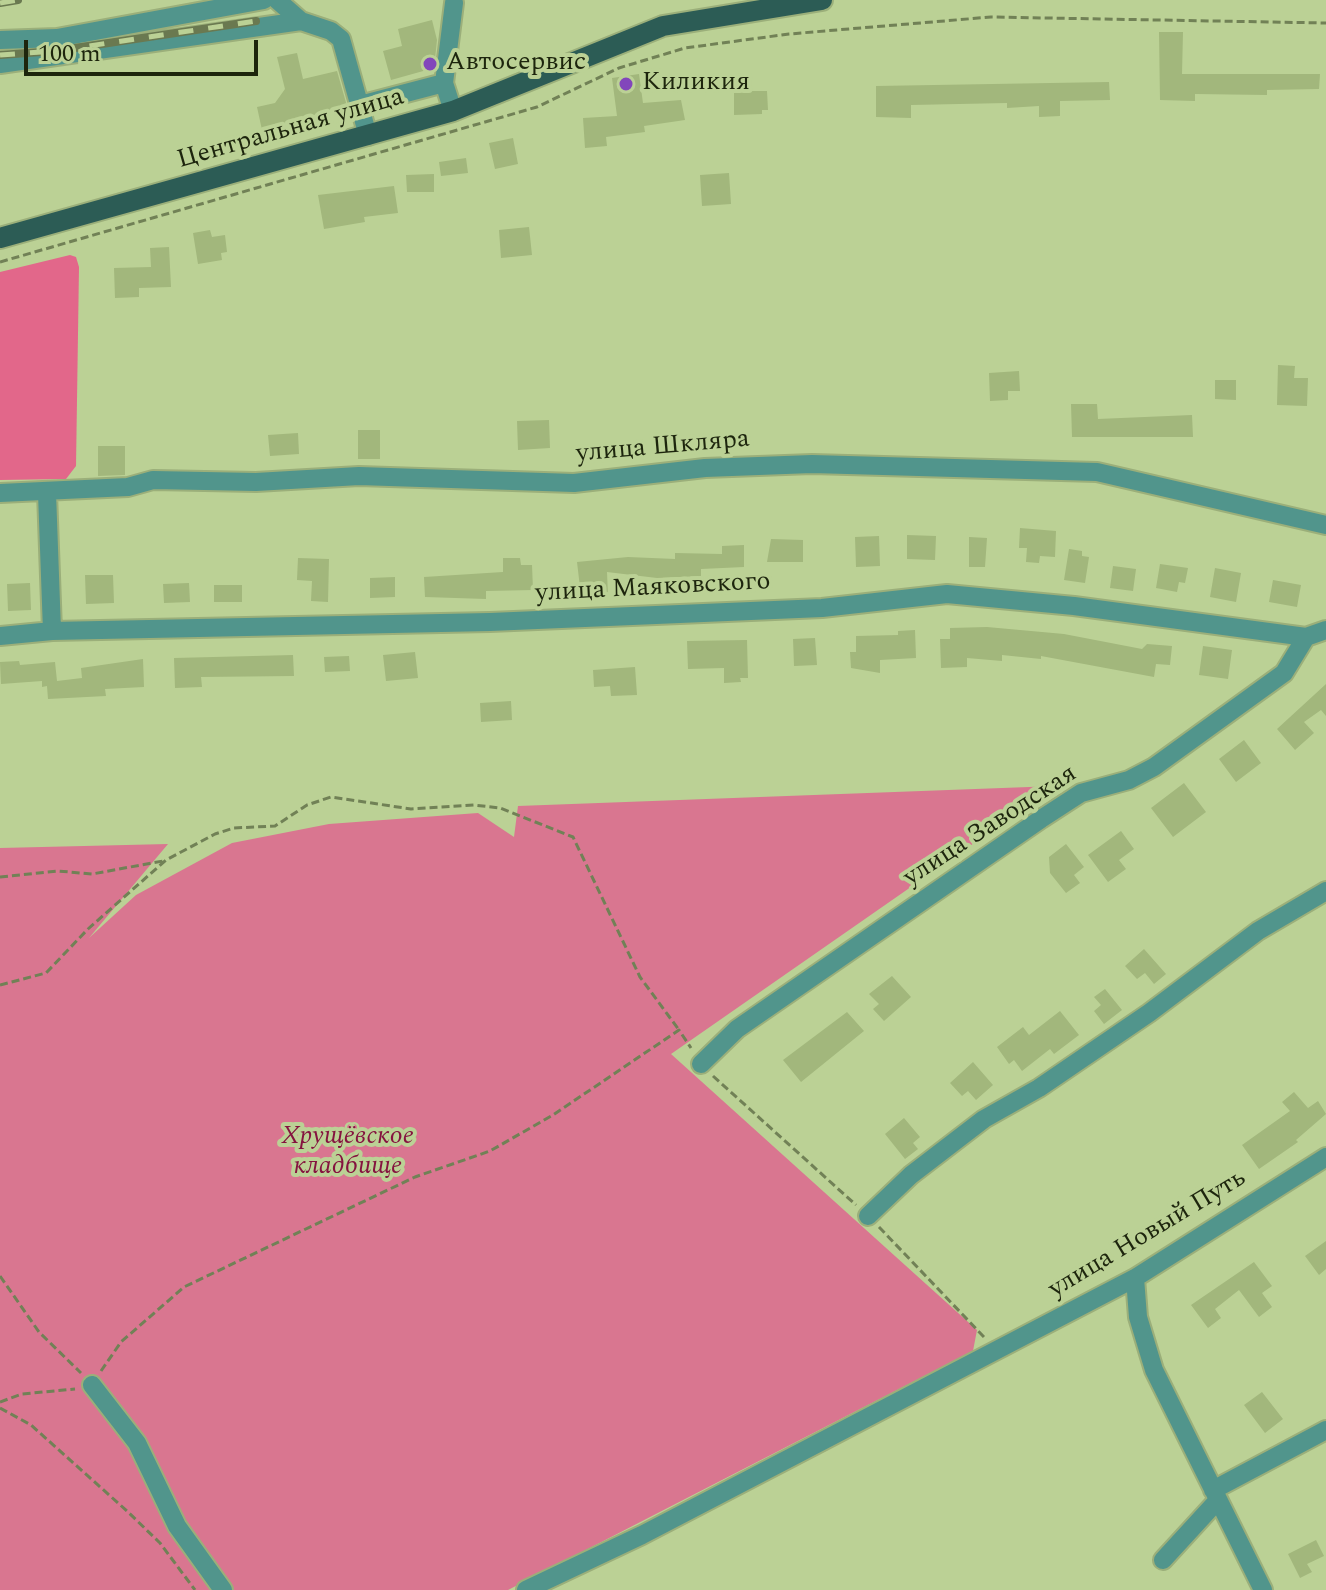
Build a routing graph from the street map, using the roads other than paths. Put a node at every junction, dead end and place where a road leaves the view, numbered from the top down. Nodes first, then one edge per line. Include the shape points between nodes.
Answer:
1 (264, 0) edge
2 (277, 0) edge
3 (822, 0) edge
4 (454, 3) dead end
5 (301, 21) junction
6 (0, 40) edge
7 (0, 64) edge
8 (444, 83) junction
9 (360, 105) junction
10 (453, 111) junction
11 (368, 136) junction
12 (0, 238) edge
13 (0, 493) edge
14 (47, 493) junction
15 (1326, 525) edge
16 (1326, 630) edge
17 (52, 631) junction
18 (0, 636) edge
19 (1306, 637) junction
20 (1326, 891) edge
21 (701, 1064) road end
22 (1326, 1157) edge
23 (868, 1216) road end
24 (1135, 1278) junction
25 (92, 1385) road end
26 (1326, 1430) edge
27 (1215, 1495) junction
28 (1163, 1560) dead end
29 (223, 1590) edge
30 (526, 1590) edge
31 (1263, 1590) edge

1 - 6 street via 57,38
2 - 5 street
3 - 10 main road, Центральная улица via 663,26
4 - 8 street
5 - 7 street
5 - 9 street via 341,39
8 - 9 street
8 - 10 street
9 - 11 street
10 - 11 main road, Центральная улица
11 - 12 main road, Центральная улица
13 - 14 street, улица Шкляра
14 - 15 street, улица Шкляра via 167,480 359,476 574,483 797,464 1097,472
14 - 17 street
16 - 19 street
17 - 18 street, улица Маяковского
17 - 19 street, улица Маяковского via 506,622 822,608 947,594
19 - 21 street, улица Заводская via 1284,673 1154,767 1081,793 1041,819 737,1029
20 - 23 street via 1258,931 1039,1088 984,1119
22 - 24 street, улица Новый Путь
24 - 27 street via 1149,1357
24 - 30 street, улица Новый Путь
25 - 29 street via 137,1443 177,1526
26 - 27 street
27 - 28 street
27 - 31 street

